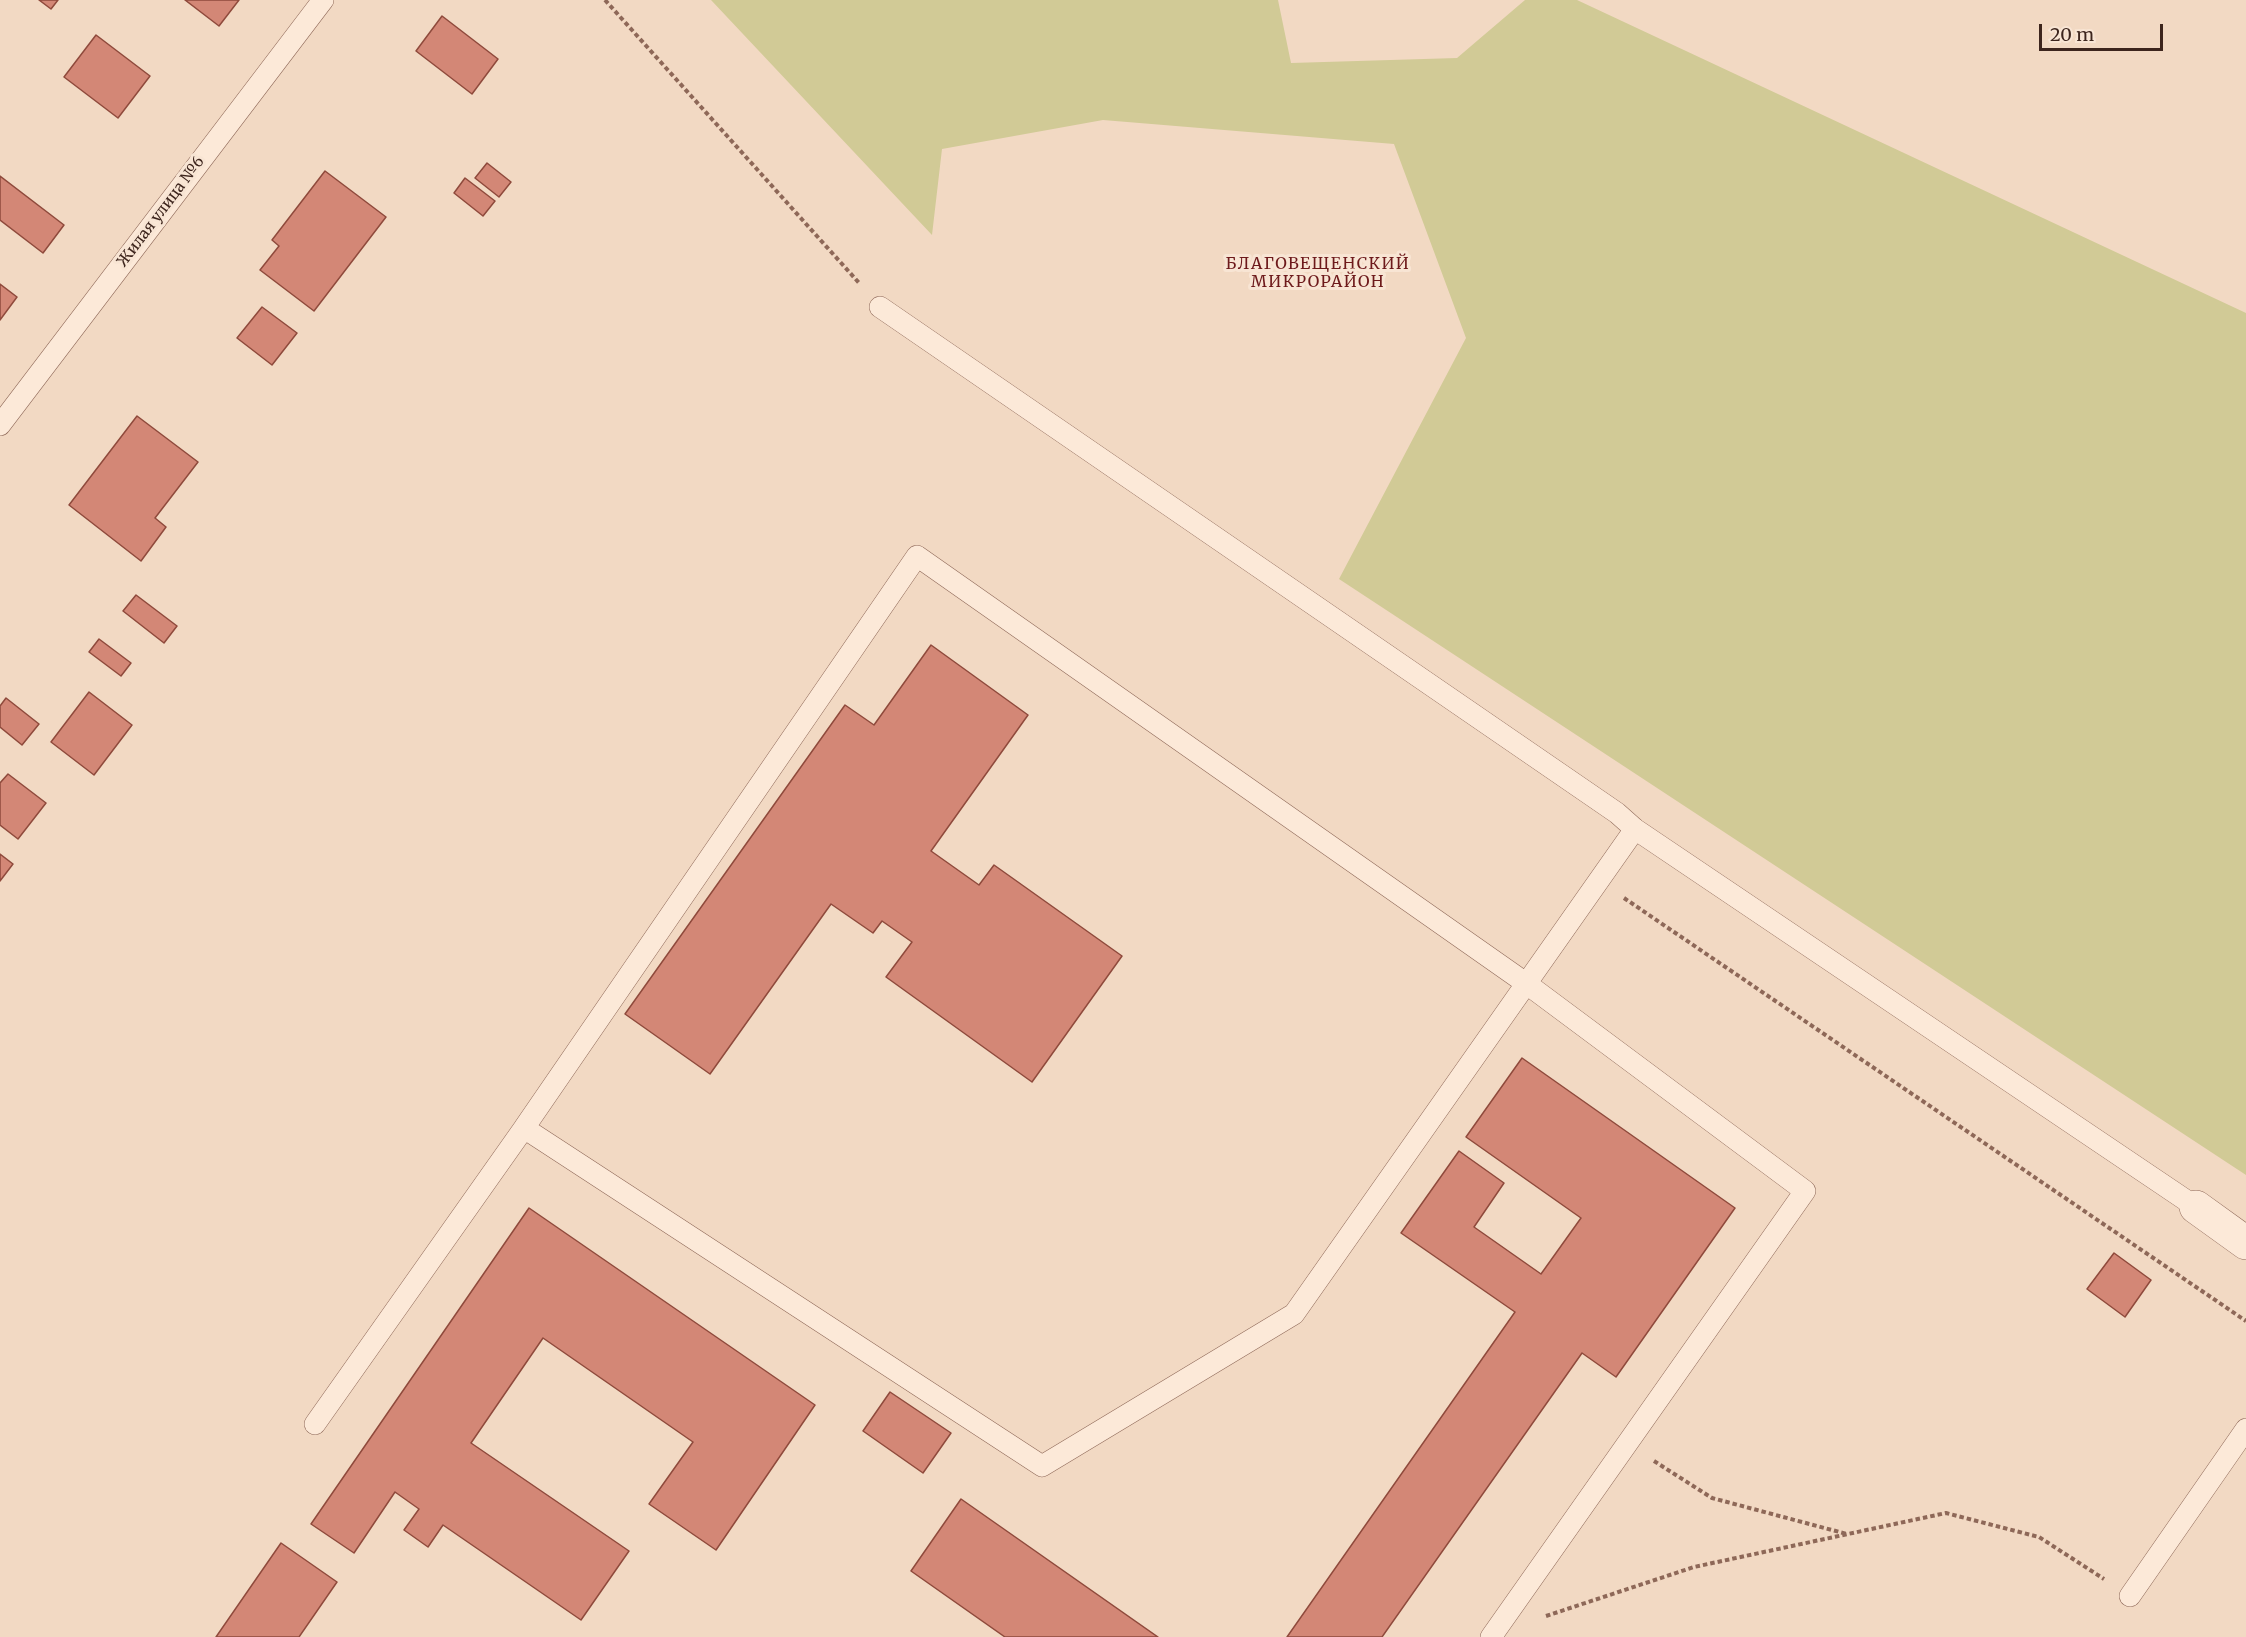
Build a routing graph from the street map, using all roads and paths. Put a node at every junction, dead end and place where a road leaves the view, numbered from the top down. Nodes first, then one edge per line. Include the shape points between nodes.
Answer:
1 (323, 0) edge
2 (605, 0) edge
3 (880, 307) joint
4 (0, 425) edge
5 (1635, 829) junction
6 (1599, 881) junction
7 (1527, 984) junction
8 (524, 1128) junction
9 (2196, 1207) joint
10 (2246, 1242) edge
11 (2246, 1321) edge
12 (315, 1425) dead end
13 (2246, 1429) edge
14 (1627, 1444) junction
15 (1848, 1534) junction
16 (2130, 1596) joint
17 (1492, 1635) edge

1 - 4 lane, Жилая улица №6
2 - 3 path
3 - 5 lane
5 - 6 lane
5 - 9 lane
6 - 7 lane
6 - 11 path
7 - 8 lane via 1294,1314 1042,1466
7 - 8 lane via 916,556
7 - 14 lane via 1805,1191
8 - 12 lane
9 - 10 street
13 - 16 lane
14 - 15 path via 1712,1498
14 - 17 lane
15 - 16 path via 1946,1513 2039,1537
15 - 17 path via 1694,1567

